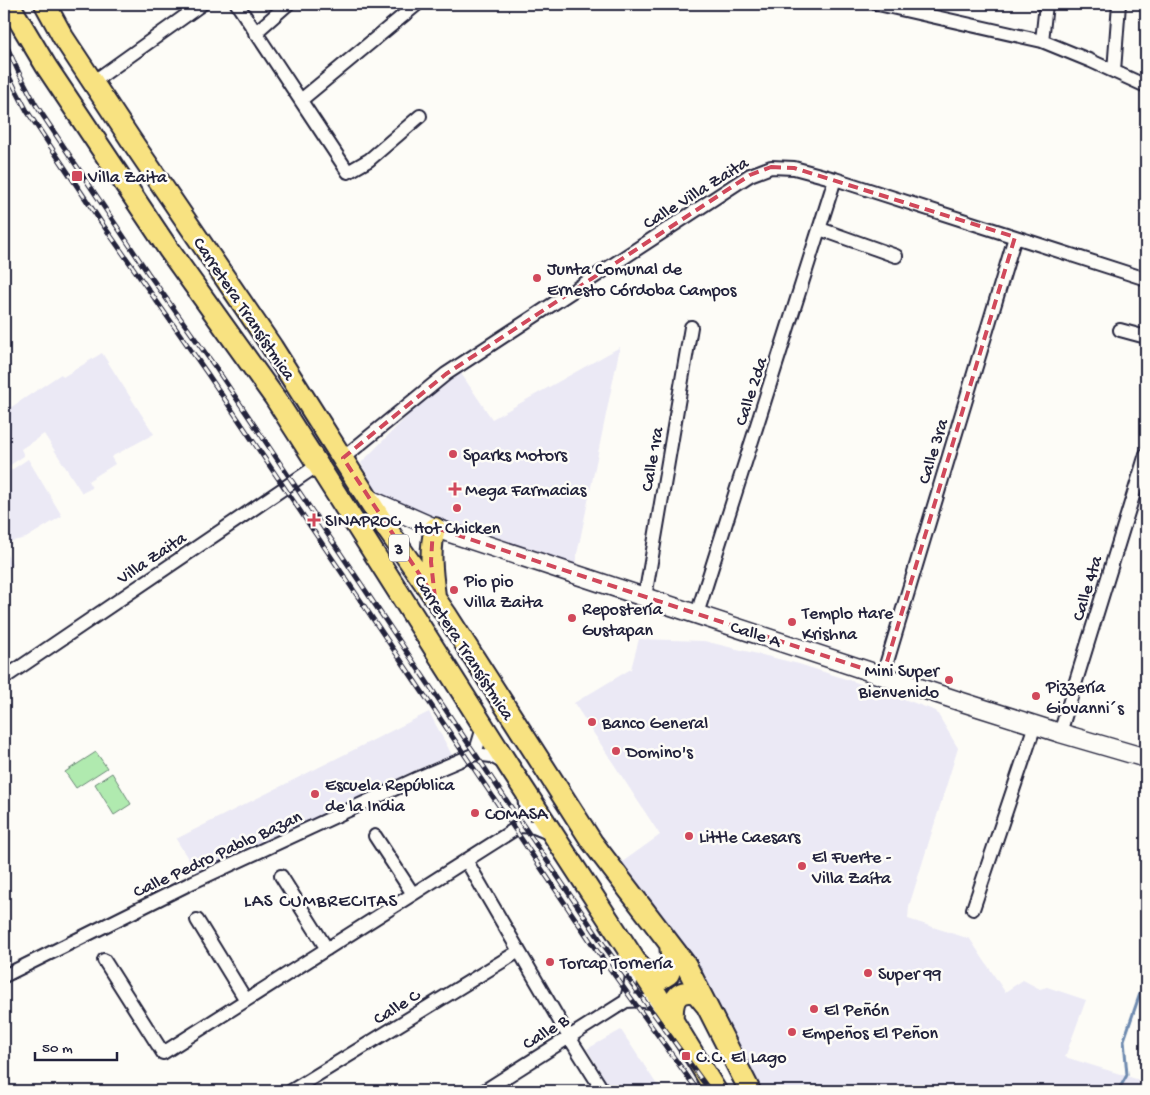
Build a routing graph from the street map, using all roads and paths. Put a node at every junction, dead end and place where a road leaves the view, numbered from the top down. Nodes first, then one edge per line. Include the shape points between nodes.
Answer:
1 (9, 4) edge
2 (45, 4) edge
3 (202, 4) edge
4 (237, 4) edge
5 (288, 4) edge
6 (878, 4) edge
7 (1046, 4) edge
8 (1119, 4) edge
9 (416, 5) edge
10 (255, 33) junction
11 (1042, 41) junction
12 (1114, 72) junction
13 (93, 82) junction
14 (1146, 86) edge
15 (301, 100) junction
16 (420, 116) dead end
17 (835, 179) junction
18 (820, 229) junction
19 (1015, 237) junction
20 (896, 256) dead end
21 (1146, 279) edge
22 (691, 327) dead end
23 (1120, 330) dead end
24 (1146, 337) edge
25 (1146, 454) edge
26 (343, 458) junction
27 (318, 465) junction
28 (369, 499) junction
29 (435, 528) junction
30 (646, 597) junction
31 (435, 598) junction
32 (697, 614) junction
33 (883, 674) junction
34 (4, 678) edge
35 (482, 721) junction
36 (1035, 725) junction
37 (1060, 733) junction
38 (475, 754) junction
39 (1146, 758) edge
40 (510, 768) junction
41 (522, 785) junction
42 (520, 826) junction
43 (554, 835) junction
44 (375, 836) dead end
45 (466, 860) junction
46 (281, 876) dead end
47 (413, 894) junction
48 (973, 909) dead end
49 (197, 920) dead end
50 (670, 944) junction
51 (327, 949) junction
52 (628, 949) junction
53 (519, 951) junction
54 (104, 960) dead end
55 (640, 968) junction
56 (4, 976) edge
57 (246, 1000) junction
58 (626, 1001) junction
59 (706, 1004) junction
60 (671, 1018) junction
61 (569, 1037) junction
62 (291, 1091) edge
63 (484, 1091) edge
64 (603, 1091) edge
65 (716, 1091) edge
66 (750, 1091) edge

1 - 27 main road, Carretera Transístmica / 3 via 46,66
2 - 13 main road, Carretera Transístmica / 3
3 - 13 street
4 - 10 street
5 - 10 street
6 - 11 street
7 - 11 street
8 - 12 street
9 - 15 street
10 - 15 street
11 - 12 street
12 - 14 street
13 - 26 main road, Carretera Transístmica / 3
15 - 16 street via 348,172 369,160
17 - 18 street, Calle 2da
17 - 19 street, Calle Villa Zaita
17 - 26 street, Calle Villa Zaita via 794,168 772,167 750,175 446,374
18 - 20 street
18 - 32 street, Calle 2da
19 - 21 street, Calle Villa Zaita
19 - 33 street, Calle 3ra
22 - 30 street, Calle 1ra
23 - 24 street
25 - 37 street, Calle 4ta
26 - 28 main road, Carretera Transístmica / 3
27 - 34 street, Villa Zaita
27 - 35 main road, Carretera Transístmica / 3
28 - 29 street, Calle A
28 - 31 main road, Carretera Transístmica / 3
29 - 30 street, Calle A
29 - 31 main road via 431,562
30 - 32 street, Calle A
31 - 50 main road, Carretera Transístmica / 3 via 592,842
32 - 33 street, Calle A
33 - 36 street, Calle A
35 - 38 street
35 - 40 main road, Carretera Transístmica / 3
36 - 37 street, Calle A
36 - 48 street
37 - 39 street, Calle A
38 - 40 street via 491,756
38 - 56 street, Calle Pedro Pablo Bazan via 193,882
40 - 41 main road, Carretera Transístmica / 3
41 - 42 street via 526,812
41 - 43 main road, Carretera Transístmica / 3
42 - 43 street via 534,827
42 - 45 street
43 - 52 main road, Carretera Transístmica / 3
44 - 47 street
45 - 47 street
45 - 53 street
46 - 51 street
47 - 51 street
49 - 57 street
50 - 55 main road via 672,964 669,974 661,979 653,978
50 - 59 main road, Carretera Transístmica / 3 via 686,965
51 - 57 street
52 - 55 main road, Carretera Transístmica / 3
52 - 58 street via 632,966
53 - 61 street
53 - 62 street, Calle C
54 - 57 street via 163,1053
55 - 60 main road, Carretera Transístmica / 3
58 - 60 street via 637,1000 660,1006
58 - 61 street, Calle B
59 - 60 main road via 696,993 688,992 674,1000
59 - 66 main road, Carretera Transístmica / 3
60 - 65 main road, Carretera Transístmica / 3
61 - 63 street, Calle B
61 - 64 street

